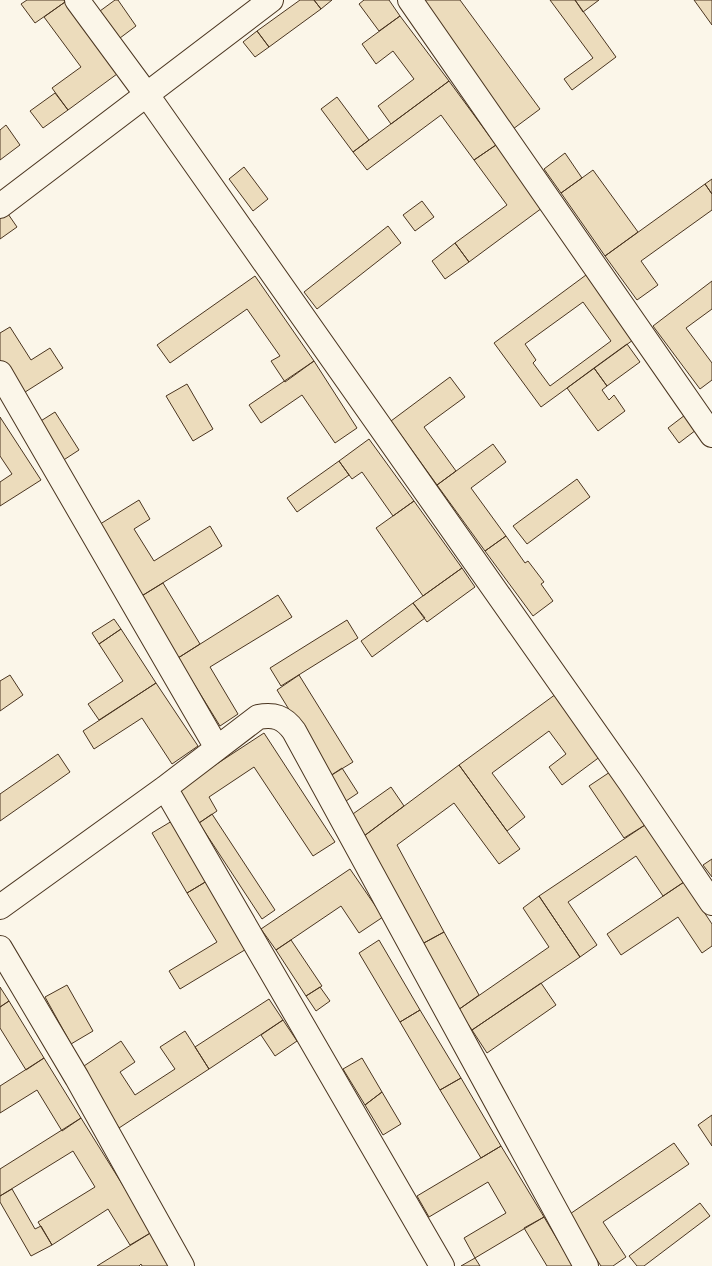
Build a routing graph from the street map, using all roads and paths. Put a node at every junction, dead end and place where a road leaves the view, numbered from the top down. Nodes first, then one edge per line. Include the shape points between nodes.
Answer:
1 (77, 0) edge
2 (271, 0) edge
3 (410, 0) edge
4 (147, 95) junction
5 (0, 206) edge
6 (0, 374) edge
7 (712, 435) edge
8 (217, 748) junction
9 (165, 788) junction
10 (712, 903) edge
11 (0, 907) edge
12 (0, 948) edge
13 (182, 1266) edge
14 (442, 1266) edge
15 (586, 1266) edge

1 - 4 street
2 - 4 street
3 - 7 street
4 - 5 street
4 - 10 street via 625,774
6 - 8 street
8 - 9 street
8 - 15 street via 258,717 270,715 294,730
9 - 11 street
9 - 14 street
12 - 13 street

